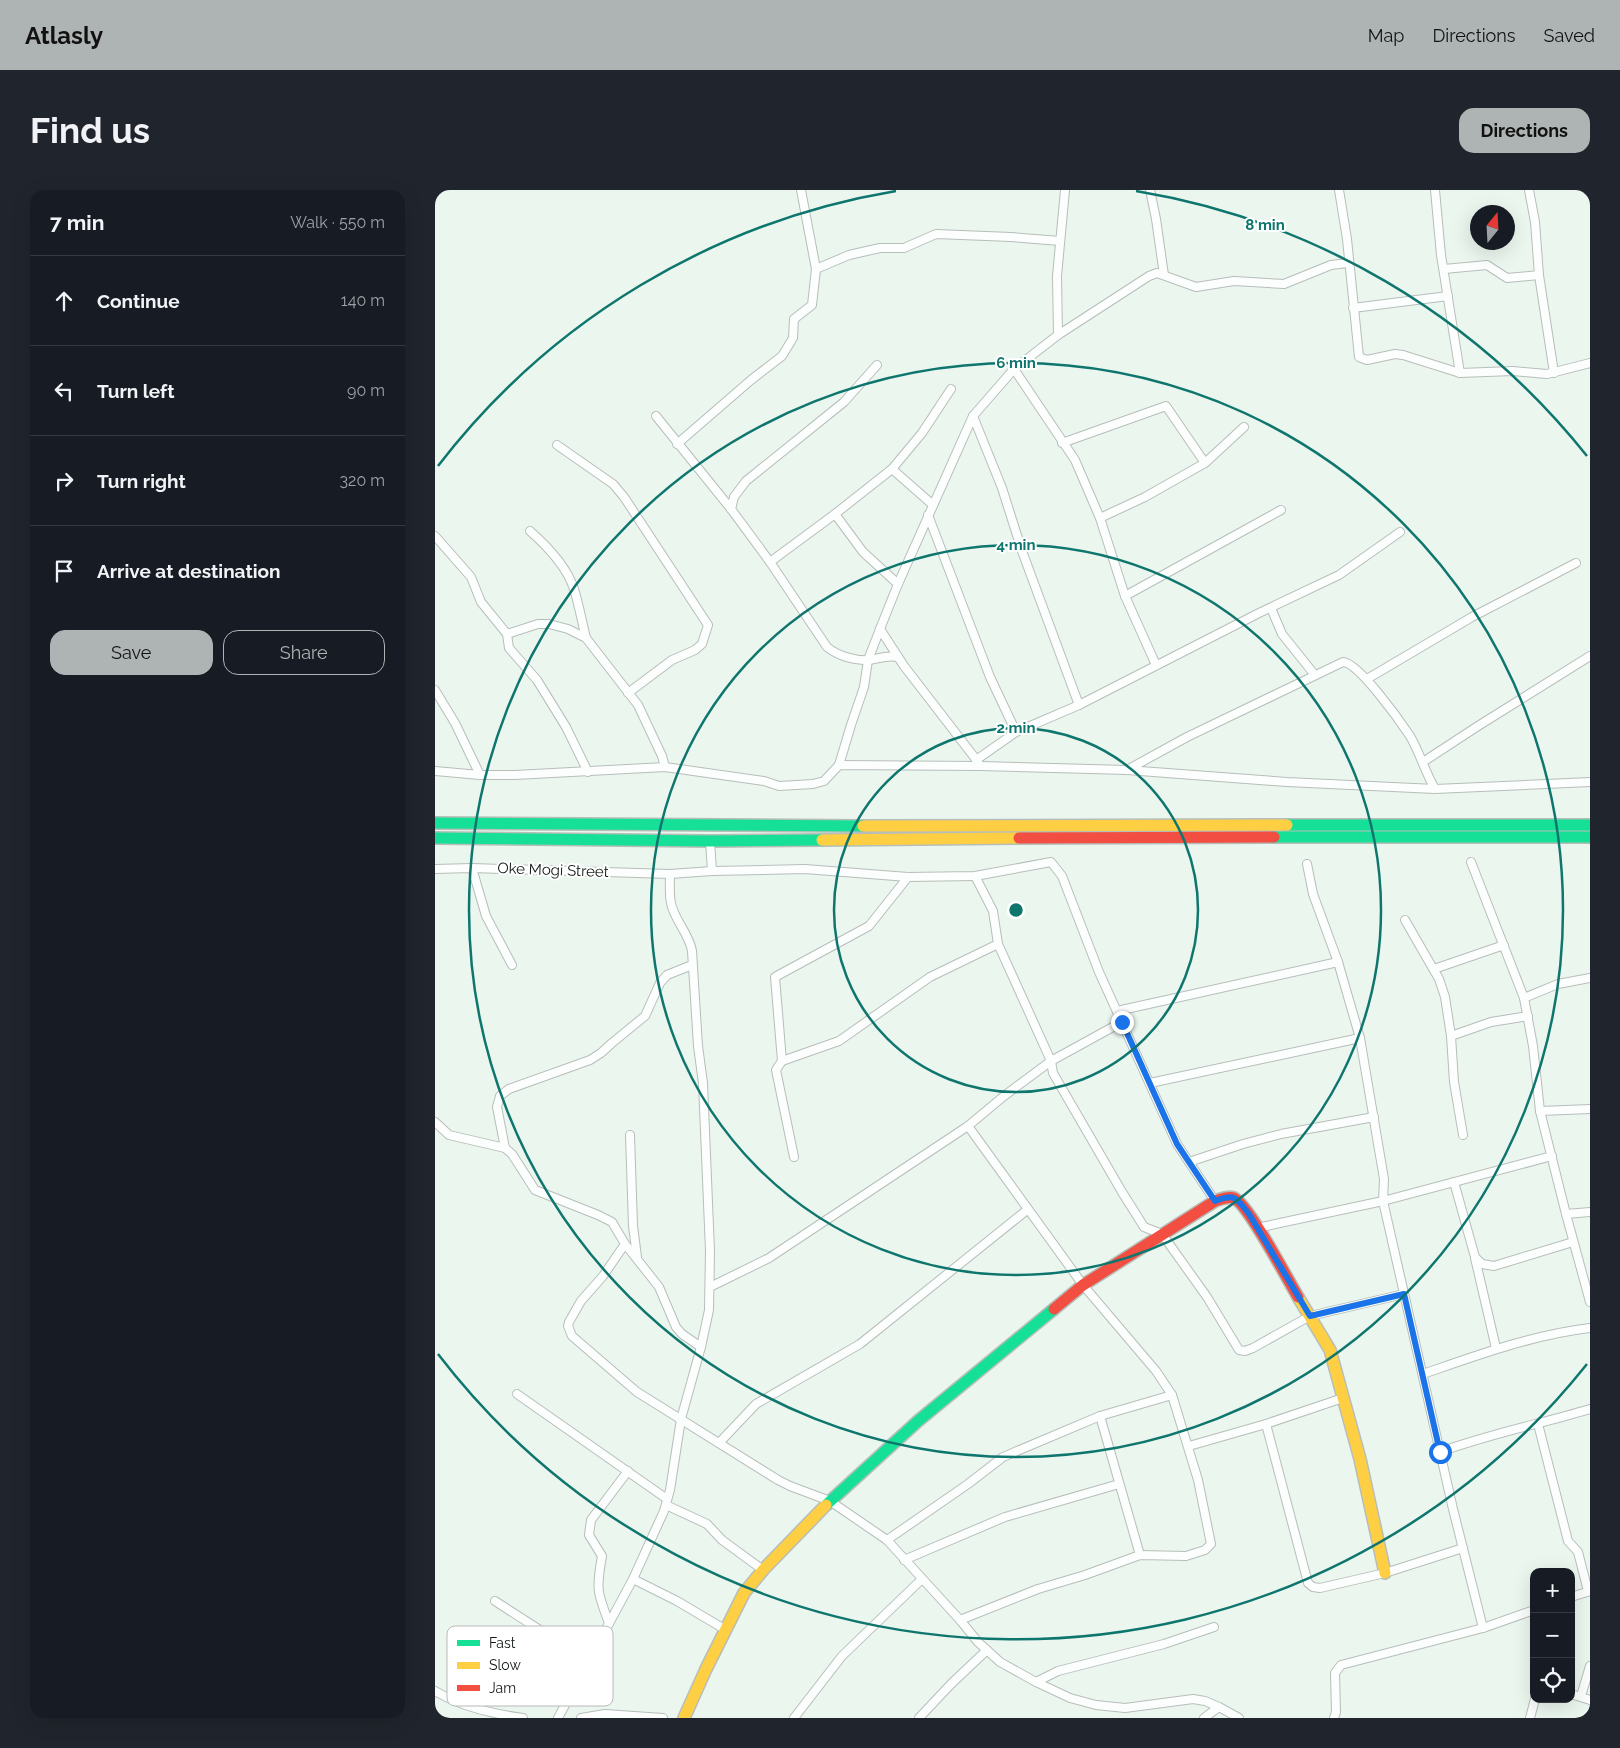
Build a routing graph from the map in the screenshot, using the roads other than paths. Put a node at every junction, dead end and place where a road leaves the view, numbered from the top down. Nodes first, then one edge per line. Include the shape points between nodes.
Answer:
1 (801, 190) edge
2 (1065, 190) edge
3 (1150, 190) edge
4 (1339, 190) edge
5 (1435, 190) edge
6 (1529, 190) edge
7 (1060, 241) junction
8 (1348, 263) junction
9 (1444, 268) junction
10 (816, 269) junction
11 (1163, 275) junction
12 (1539, 276) junction
13 (1448, 296) junction
14 (1353, 308) junction
15 (1057, 335) junction
16 (1590, 363) edge
17 (877, 364) dead end
18 (1014, 369) junction
19 (1460, 373) junction
20 (1554, 373) junction
21 (951, 389) dead end
22 (656, 416) dead end
23 (973, 416) junction
24 (1244, 427) dead end
25 (1062, 443) junction
26 (677, 444) junction
27 (557, 445) dead end
28 (1205, 463) junction
29 (892, 468) junction
30 (933, 505) junction
31 (731, 509) junction
32 (1281, 510) dead end
33 (835, 514) junction
34 (928, 515) junction
35 (1100, 518) junction
36 (531, 531) dead end
37 (1400, 532) dead end
38 (435, 536) edge
39 (770, 562) junction
40 (1576, 563) dead end
41 (898, 584) junction
42 (1125, 596) junction
43 (1271, 608) junction
44 (880, 629) junction
45 (507, 634) junction
46 (586, 638) junction
47 (1590, 656) edge
48 (898, 657) junction
49 (868, 660) junction
50 (1156, 665) junction
51 (1315, 674) junction
52 (1367, 679) junction
53 (435, 690) edge
54 (628, 693) junction
55 (1079, 705) junction
56 (1016, 732) junction
57 (1423, 762) junction
58 (978, 763) junction
59 (839, 765) junction
60 (665, 767) junction
61 (1127, 770) junction
62 (435, 771) edge
63 (589, 772) junction
64 (480, 775) junction
65 (1590, 782) edge
66 (1435, 789) junction
67 (435, 823) edge
68 (1590, 825) edge
69 (1590, 837) edge
70 (435, 838) edge
71 (710, 841) junction
72 (1471, 862) dead end
73 (1307, 864) dead end
74 (472, 868) junction
75 (435, 869) edge
76 (712, 871) junction
77 (670, 874) junction
78 (975, 876) junction
79 (908, 878) junction
80 (1405, 920) dead end
81 (998, 944) junction
82 (1504, 945) junction
83 (1338, 962) junction
84 (512, 965) dead end
85 (692, 965) junction
86 (1434, 969) junction
87 (1590, 978) edge
88 (1524, 998) junction
89 (1117, 1011) junction
90 (1527, 1016) junction
91 (1122, 1022) junction
92 (1451, 1036) junction
93 (1360, 1038) junction
94 (782, 1061) junction
95 (1051, 1061) junction
96 (1149, 1083) junction
97 (1590, 1109) edge
98 (1540, 1111) junction
99 (1374, 1117) junction
100 (435, 1122) edge
101 (968, 1126) junction
102 (630, 1135) dead end
103 (1463, 1135) dead end
104 (505, 1148) junction
105 (1552, 1156) junction
106 (794, 1157) dead end
107 (1189, 1162) junction
108 (1454, 1182) junction
109 (1215, 1201) junction
110 (1383, 1201) junction
111 (1027, 1210) junction
112 (1590, 1212) edge
113 (1566, 1214) junction
114 (1257, 1228) junction
115 (1162, 1234) junction
116 (1573, 1242) junction
117 (625, 1244) junction
118 (637, 1257) junction
119 (1475, 1257) junction
120 (1083, 1285) junction
121 (710, 1287) junction
122 (1404, 1294) junction
123 (1590, 1302) edge
124 (1310, 1316) junction
125 (1590, 1328) edge
126 (701, 1347) junction
127 (1495, 1348) junction
128 (1423, 1374) junction
129 (517, 1394) dead end
130 (1172, 1395) junction
131 (1343, 1398) junction
132 (1590, 1409) edge
133 (1100, 1416) junction
134 (681, 1418) junction
135 (1267, 1424) junction
136 (1539, 1424) junction
137 (719, 1443) junction
138 (1189, 1446) junction
139 (1440, 1452) junction
140 (628, 1471) junction
141 (1119, 1484) junction
142 (830, 1501) junction
143 (666, 1502) junction
144 (887, 1540) junction
145 (1463, 1548) junction
146 (1140, 1555) junction
147 (904, 1560) junction
148 (763, 1570) junction
149 (1385, 1573) junction
150 (633, 1579) junction
151 (922, 1579) junction
152 (1589, 1591) edge
153 (1575, 1596) edge
154 (495, 1600) dead end
155 (1530, 1611) edge
156 (960, 1620) junction
157 (609, 1623) junction
158 (535, 1626) edge
159 (607, 1626) edge
160 (1214, 1627) dead end
161 (1483, 1628) junction
162 (727, 1630) junction
163 (987, 1650) junction
164 (1590, 1666) edge
165 (1036, 1682) junction
166 (435, 1691) edge
167 (1575, 1695) edge
168 (1581, 1696) junction
169 (447, 1698) edge
170 (1590, 1700) edge
171 (1534, 1703) edge
172 (469, 1706) edge
173 (564, 1706) edge
174 (1219, 1707) junction
175 (523, 1718) edge
176 (558, 1718) edge
177 (581, 1718) edge
178 (663, 1718) edge
179 (684, 1718) edge
180 (794, 1718) edge
181 (919, 1718) edge
182 (1204, 1718) edge
183 (1239, 1718) edge
184 (1335, 1718) edge
185 (1530, 1718) edge

1 - 10 street
2 - 7 street
3 - 11 street via 1157,219
4 - 8 street
5 - 9 street
6 - 12 street
7 - 10 street via 936,234 904,248 880,248 857,253
7 - 15 street
8 - 11 street via 1284,284 1234,281 1196,287
8 - 14 street
9 - 12 street via 1487,265 1507,278
9 - 13 street
10 - 26 street via 812,304 794,319 793,338 782,356
11 - 15 street via 1149,276
12 - 20 street
13 - 14 street
13 - 19 street
14 - 19 street via 1359,357 1363,360 1403,355
15 - 18 street
16 - 20 street
17 - 31 street via 844,402 746,481 734,497
18 - 23 street
18 - 25 street
19 - 20 street
21 - 29 street via 923,433
22 - 26 street
23 - 30 street
23 - 55 street
24 - 28 street
25 - 28 street via 1166,406
25 - 35 street via 1075,460
26 - 31 street
27 - 54 street via 613,484 708,625 702,644 695,650 672,660
28 - 35 street
29 - 30 street
29 - 33 street
30 - 34 street
31 - 39 street
32 - 42 street
33 - 39 street
33 - 41 street via 863,552
34 - 41 street
34 - 56 street via 990,677
35 - 42 street
36 - 46 street via 566,572 574,588
37 - 43 street via 1339,575
38 - 45 street via 471,577 481,602
39 - 49 street via 827,647 843,656
40 - 52 street via 1473,617
41 - 44 street
42 - 50 street
43 - 50 street
43 - 51 street via 1282,634
44 - 48 street
44 - 49 street
45 - 46 street via 538,624 549,624
45 - 63 street via 509,648 537,680
46 - 54 street
47 - 57 street
48 - 49 street via 889,655
48 - 58 street
49 - 59 street via 865,687
50 - 55 street
51 - 52 street via 1343,662 1351,664
51 - 61 street
52 - 57 street via 1410,736
53 - 64 street
54 - 60 street via 638,705
55 - 56 street
56 - 58 street
57 - 66 street
58 - 59 street
58 - 61 street
59 - 60 street via 824,781 779,786 765,781
60 - 63 street
61 - 66 street
62 - 64 street
63 - 64 street
65 - 66 street
67 - 68 main road
69 - 71 main road
70 - 71 main road
71 - 76 street
72 - 82 street
73 - 83 street via 1313,894
74 - 75 street, Oke Mogi Street
74 - 77 street, Oke Mogi Street
74 - 84 street via 486,916
76 - 77 street, Oke Mogi Street
76 - 79 street, Oke Mogi Street via 805,870
77 - 85 street via 671,904 690,942
78 - 79 street, Oke Mogi Street
78 - 81 street via 993,911
78 - 89 street, Oke Mogi Street via 1051,862 1062,876
79 - 94 street via 869,926 775,978
80 - 86 street
81 - 94 street via 931,977 839,1041
81 - 95 street
82 - 86 street
82 - 88 street
83 - 89 street
83 - 93 street
85 - 104 street via 667,975 645,1016 601,1053 590,1060 509,1089 500,1096 497,1107
85 - 121 street via 703,1083
86 - 92 street via 1445,996
87 - 88 street via 1553,986
88 - 90 street
89 - 91 street
90 - 92 street via 1491,1022
90 - 98 street
91 - 95 street
91 - 96 street
92 - 103 street via 1454,1082
93 - 96 street
93 - 99 street
94 - 106 street via 776,1070
95 - 101 street
95 - 115 street via 1053,1073 1126,1199 1144,1227
96 - 107 street via 1177,1144
97 - 98 street
98 - 105 street
99 - 107 street via 1281,1134
99 - 110 street via 1384,1179
100 - 104 street via 449,1135
101 - 111 street
101 - 121 street via 769,1258
102 - 118 street
104 - 117 street via 535,1190 607,1218
105 - 108 street
105 - 113 street
107 - 109 street
108 - 110 street
108 - 119 street
109 - 114 main road via 1227,1196 1237,1199
109 - 115 main road
110 - 114 street
110 - 122 street
111 - 120 street
111 - 137 street via 860,1344 756,1404
112 - 113 street
113 - 116 street
114 - 124 main road
115 - 120 main road
115 - 124 street via 1207,1297 1239,1350 1253,1348
116 - 119 street via 1494,1266 1482,1264
116 - 123 street
117 - 118 street
117 - 134 street via 581,1301 568,1326 572,1336 637,1392
118 - 126 street via 662,1294 676,1326
119 - 127 street
120 - 130 street via 1156,1371
120 - 142 main road via 918,1421
121 - 126 street
122 - 124 street
122 - 128 street
124 - 131 main road via 1329,1350
125 - 127 street
126 - 134 street
127 - 128 street
128 - 139 street
129 - 140 street
130 - 133 street
130 - 138 street
131 - 135 street
131 - 149 main road
132 - 136 street
133 - 141 street
133 - 144 street via 1003,1457
134 - 137 street
134 - 143 street
135 - 138 street
135 - 149 street via 1309,1583 1320,1588
136 - 139 street via 1485,1436
136 - 152 street via 1568,1541 1578,1552
137 - 142 street via 790,1486
138 - 146 street via 1211,1544 1205,1550 1186,1556
139 - 145 street
140 - 143 street
140 - 157 street via 591,1520 589,1534 601,1556 598,1596
141 - 146 street
141 - 147 street via 1005,1517
142 - 144 street
142 - 148 main road
143 - 148 street via 707,1524 722,1540
143 - 150 street
144 - 147 street
145 - 149 street
145 - 161 street
146 - 156 street via 1038,1589
147 - 151 street
148 - 162 main road via 744,1593
150 - 157 street
150 - 162 street
151 - 156 street
151 - 180 street via 842,1656
152 - 153 street
154 - 158 street
155 - 161 street
156 - 163 street
157 - 159 street
160 - 165 street via 1164,1644 1052,1673
161 - 184 street via 1341,1665 1335,1673
162 - 179 main road
163 - 165 street via 999,1662
163 - 181 street
164 - 168 street
165 - 174 street via 1070,1698 1096,1705 1125,1708 1193,1699
166 - 169 street
167 - 168 street
168 - 170 street
171 - 185 street
172 - 175 street
173 - 176 street
174 - 182 street
174 - 183 street
177 - 178 street via 605,1714

